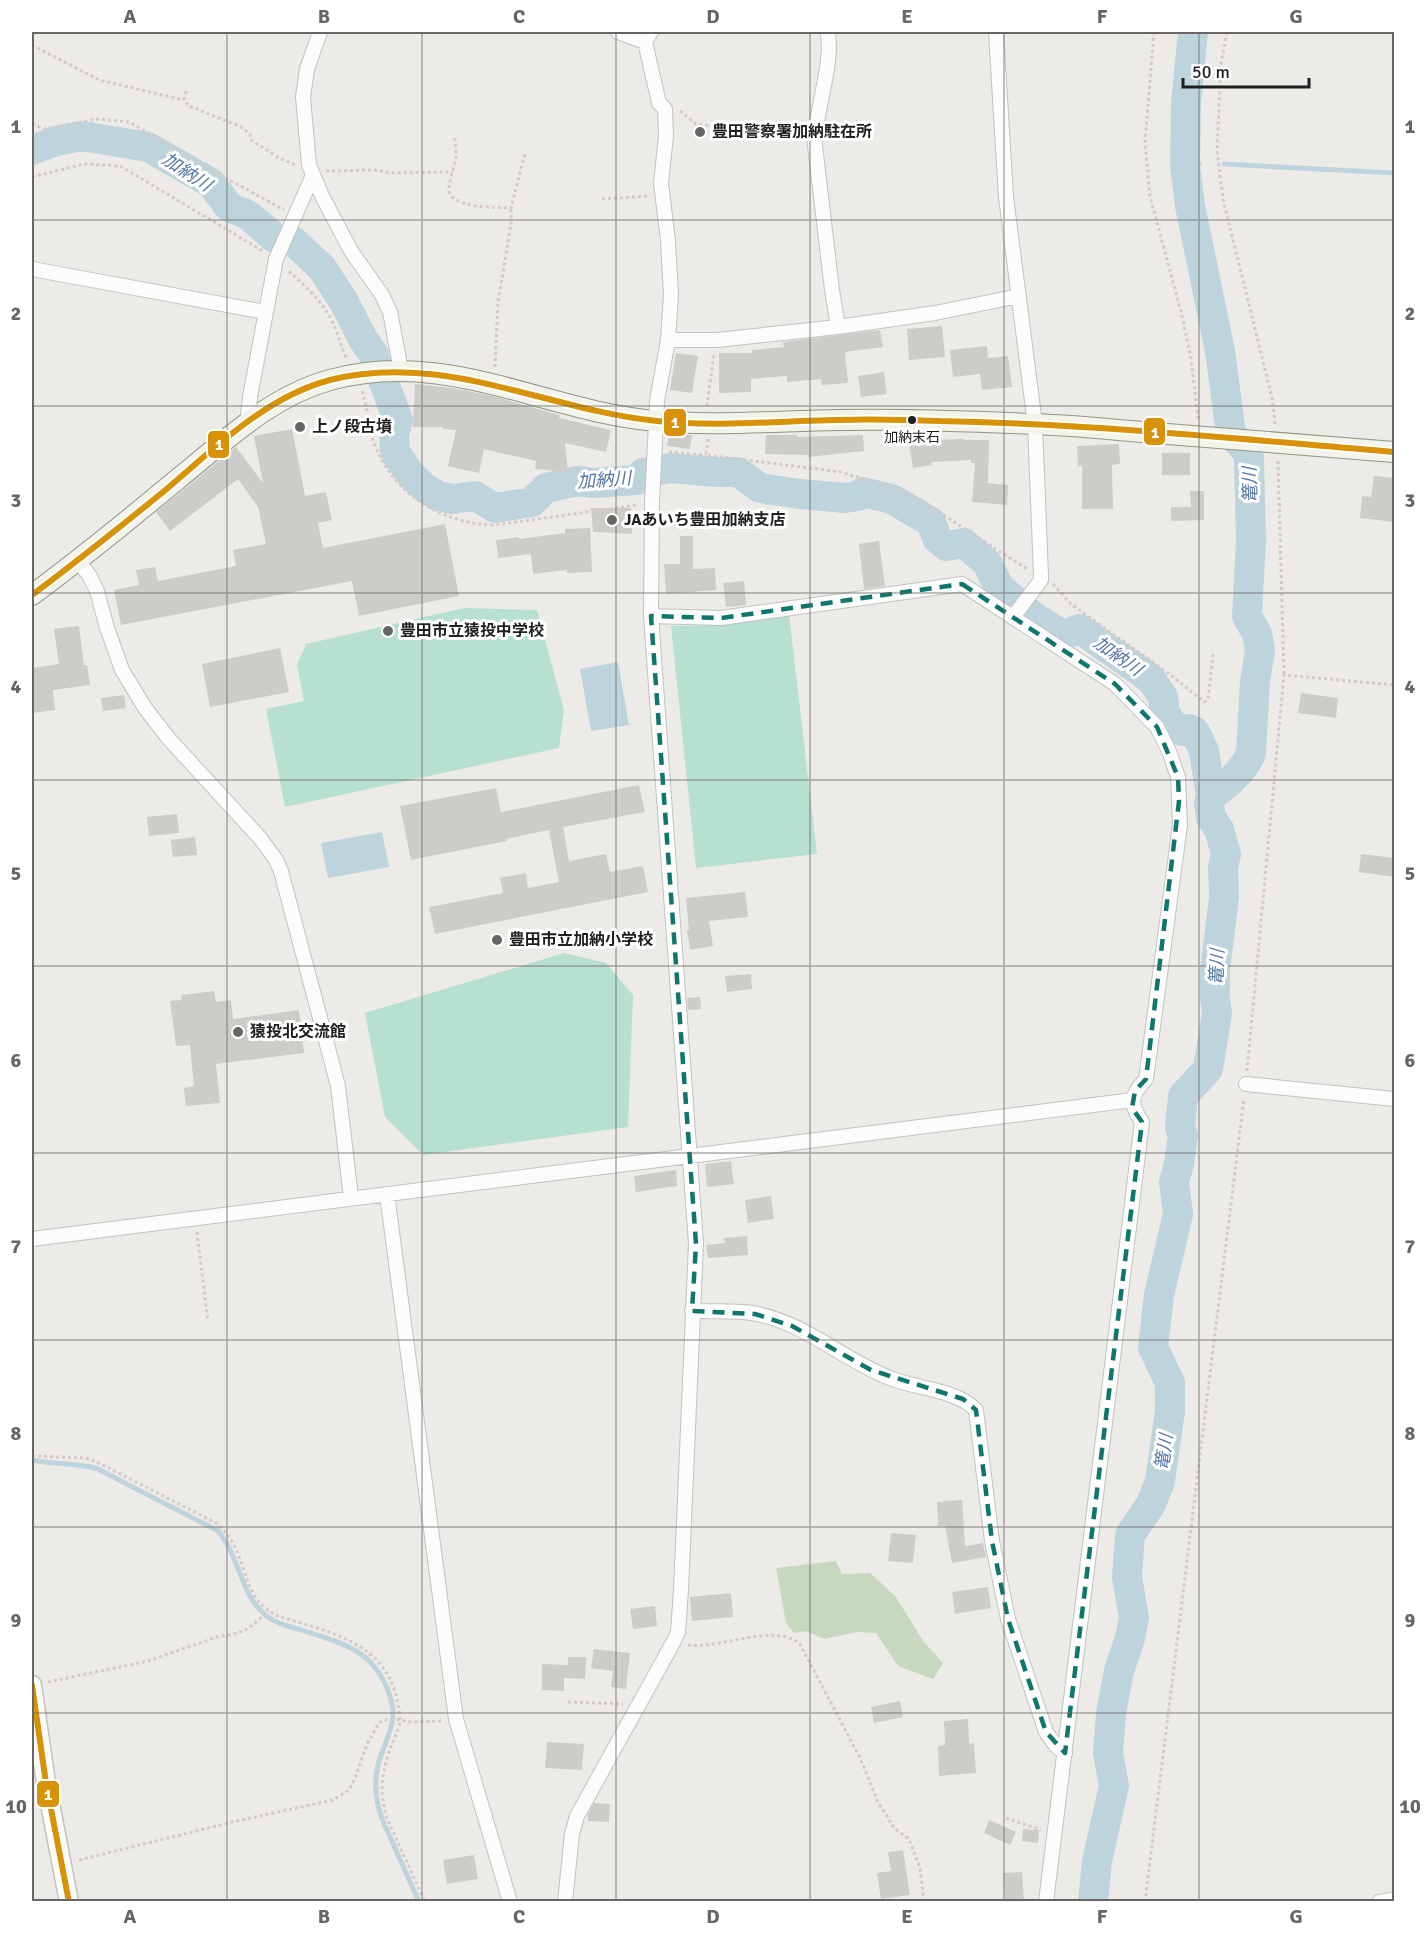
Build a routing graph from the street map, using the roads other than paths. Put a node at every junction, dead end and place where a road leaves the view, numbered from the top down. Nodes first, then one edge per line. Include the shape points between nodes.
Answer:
1 (320, 32) edge
2 (618, 32) edge
3 (828, 32) edge
4 (996, 32) edge
5 (648, 37) edge
6 (311, 170) junction
7 (32, 269) edge
8 (1019, 296) junction
9 (265, 312) junction
10 (838, 327) junction
11 (668, 340) junction
12 (396, 370) junction
13 (657, 420) junction
14 (247, 422) junction
15 (1035, 424) junction
16 (1395, 452) edge
17 (78, 561) junction
18 (32, 595) edge
19 (1015, 614) junction
20 (651, 616) junction
21 (1246, 1084) road end
22 (1395, 1099) edge
23 (1133, 1101) junction
24 (690, 1157) junction
25 (387, 1194) junction
26 (351, 1198) junction
27 (32, 1239) edge
28 (692, 1311) junction
29 (32, 1685) edge
30 (1065, 1753) junction
31 (1395, 1899) edge
32 (69, 1902) edge
33 (510, 1902) edge
34 (565, 1902) edge
35 (1046, 1902) edge
36 (1379, 1902) edge

1 - 6 street via 307,69 303,97
2 - 5 street
3 - 10 street via 827,69 814,137
4 - 8 street via 1006,197
5 - 11 street via 658,103 665,109 661,183 671,295
6 - 9 street via 278,254
6 - 12 street via 351,251 390,312
7 - 9 street
8 - 10 street
8 - 15 street
9 - 14 street
10 - 11 street
11 - 13 street
12 - 13 main road via 458,376 608,414
12 - 14 main road via 354,375 303,389
13 - 15 main road
13 - 20 street
14 - 17 main road
15 - 16 main road
15 - 19 street via 1041,578
17 - 18 main road
17 - 26 street via 97,591 122,670 145,708 276,860 338,1086
19 - 20 street via 962,584 721,618
19 - 23 street via 1115,684 1157,727 1178,777 1180,825 1148,1067 1146,1079 1135,1091
20 - 24 street
21 - 22 street
23 - 24 street
23 - 30 street via 1132,1108 1142,1122
24 - 25 street
24 - 28 street via 696,1244
25 - 26 street
25 - 33 street via 456,1719
26 - 27 street
28 - 30 street via 754,1314 783,1323 810,1334 871,1370 963,1399 976,1410 992,1541 1008,1619 1046,1732
28 - 34 street via 678,1632 577,1816
29 - 32 street
30 - 35 street
31 - 36 street

